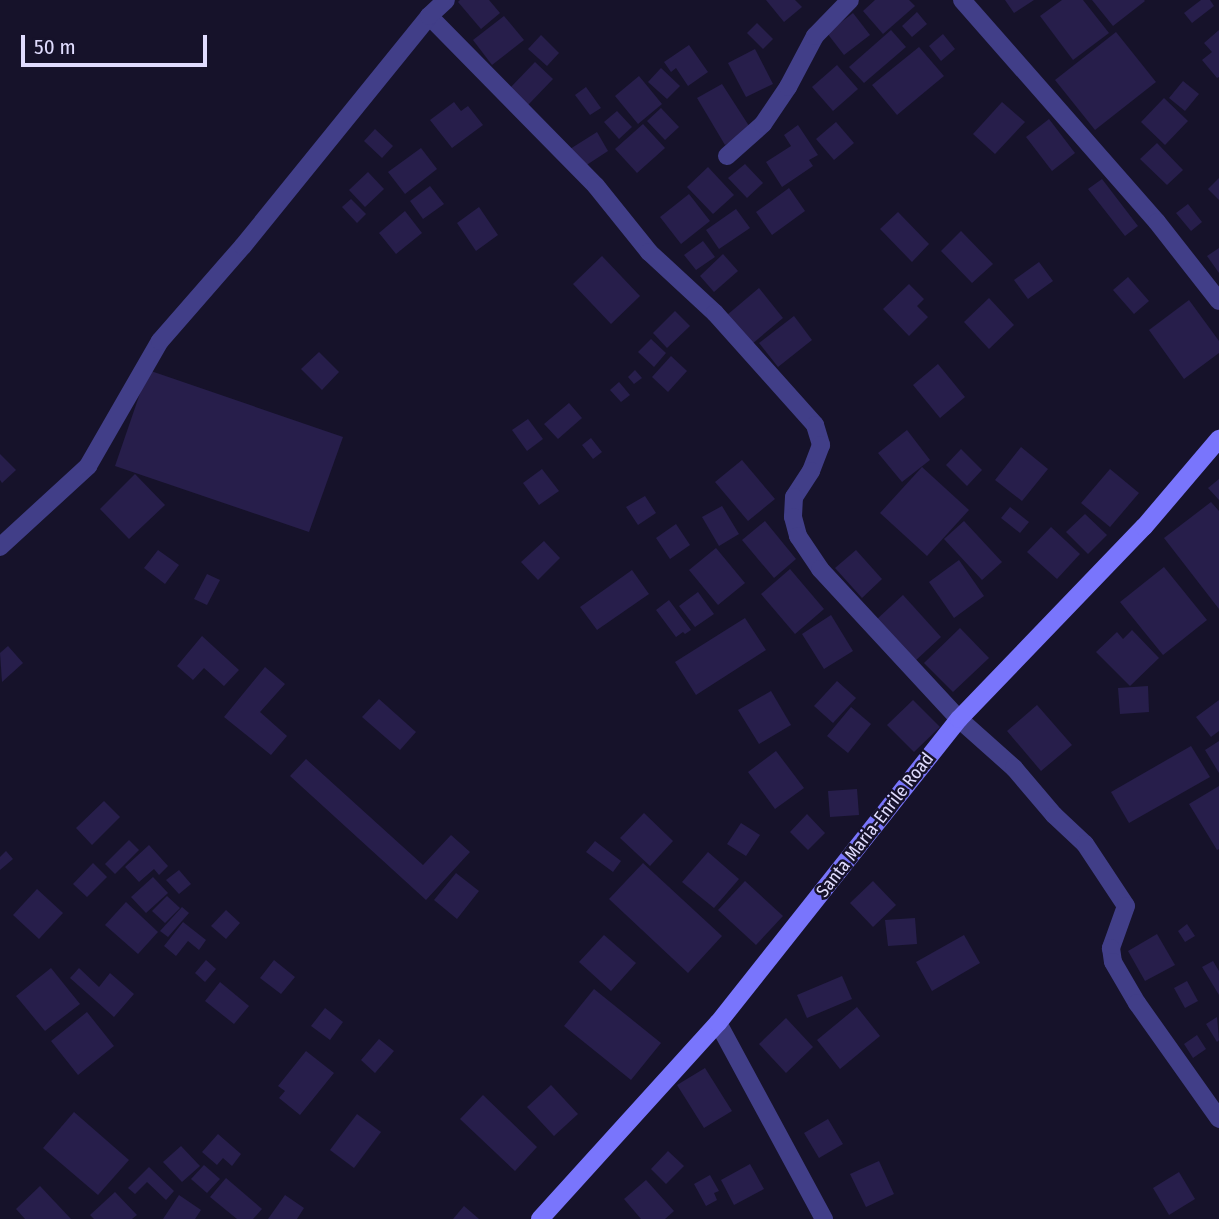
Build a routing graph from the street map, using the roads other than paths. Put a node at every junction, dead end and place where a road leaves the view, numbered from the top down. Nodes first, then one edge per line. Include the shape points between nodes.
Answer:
1 (446, 0) edge
2 (850, 0) edge
3 (962, 0) edge
4 (429, 16) junction
5 (727, 156) dead end
6 (1219, 301) edge
7 (1219, 439) edge
8 (0, 547) edge
9 (959, 719) junction
10 (718, 1023) junction
11 (1219, 1119) edge
12 (540, 1219) edge
13 (824, 1219) edge

1 - 4 street
2 - 5 street via 815,36 763,124
3 - 6 street via 1157,222
4 - 8 street via 160,341 88,466
4 - 9 street via 596,186 649,252 715,313 815,425 821,445 794,497 798,536 820,569
7 - 9 main road, Santa Maria-Enrile Road via 1144,527
9 - 10 main road, Santa Maria-Enrile Road
9 - 11 street via 1014,768 1085,844 1121,895 1126,906 1112,940 1113,962
10 - 12 main road, Santa Maria-Enrile Road
10 - 13 street

